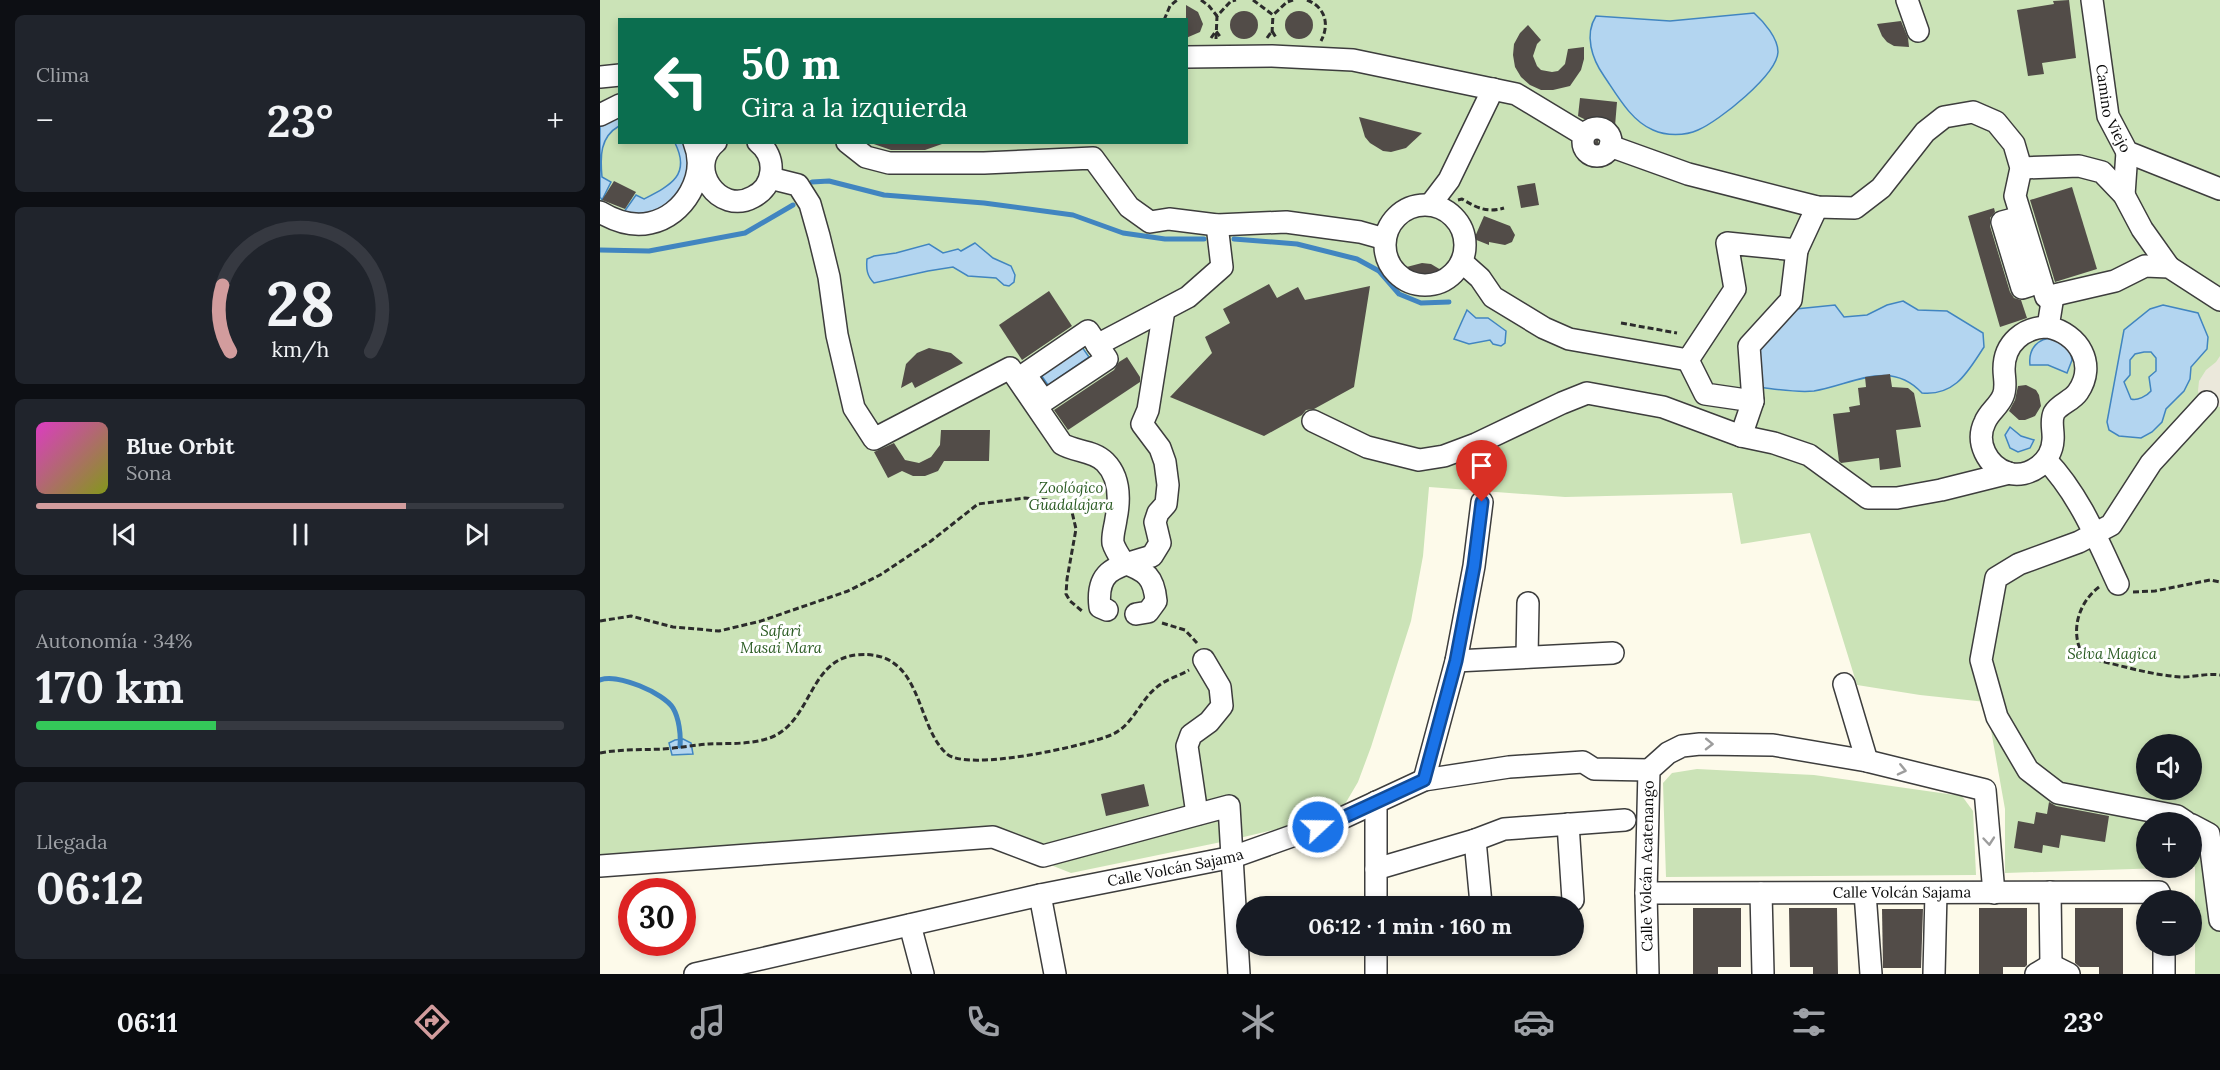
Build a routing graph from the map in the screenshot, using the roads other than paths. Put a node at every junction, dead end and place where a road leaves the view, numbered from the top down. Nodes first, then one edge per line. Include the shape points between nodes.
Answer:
1 (1907, 0) edge
2 (2092, 0) edge
3 (1918, 31) dead end
4 (1188, 57) edge
5 (618, 75) edge
6 (600, 77) edge
7 (1493, 89) junction
8 (618, 106) edge
9 (600, 115) edge
10 (695, 144) edge
11 (715, 144) edge
12 (760, 144) edge
13 (850, 144) edge
14 (2127, 152) junction
15 (701, 168) junction
16 (2021, 168) junction
17 (770, 178) junction
18 (1449, 180) junction
19 (2220, 189) edge
20 (2124, 195) junction
21 (1431, 205) junction
22 (1817, 207) junction
23 (600, 212) edge
24 (1217, 225) junction
25 (1461, 226) junction
26 (1385, 239) junction
27 (1797, 250) junction
28 (1462, 262) junction
29 (2169, 267) junction
30 (2047, 289) junction
31 (2220, 300) edge
32 (1164, 310) junction
33 (2048, 327) junction
34 (1097, 345) junction
35 (1688, 360) junction
36 (1031, 391) junction
37 (1754, 401) junction
38 (2207, 402) dead end
39 (1313, 422) dead end
40 (1741, 436) junction
41 (2046, 459) junction
42 (2009, 473) junction
43 (1482, 502) dead end
44 (2095, 534) junction
45 (1124, 563) junction
46 (2118, 584) road end
47 (1528, 603) dead end
48 (1098, 612) road end
49 (1136, 614) dead end
50 (1613, 652) dead end
51 (1527, 657) junction
52 (1204, 660) road end
53 (1456, 661) junction
54 (1844, 684) dead end
55 (1867, 761) junction
56 (1649, 763) junction
57 (1424, 780) junction
58 (1376, 802) junction
59 (2155, 812) edge
60 (1197, 814) junction
61 (1625, 820) dead end
62 (1568, 824) junction
63 (2202, 830) edge
64 (1475, 840) junction
65 (1233, 857) junction
66 (600, 866) edge
67 (1376, 869) junction
68 (2050, 892) junction
69 (1646, 893) junction
70 (1761, 893) junction
71 (1865, 893) junction
72 (1936, 893) junction
73 (1994, 893) junction
74 (1040, 895) junction
75 (2136, 895) edge
76 (1376, 896) edge
77 (1480, 896) edge
78 (1574, 896) edge
79 (2220, 921) edge
80 (910, 925) junction
81 (1376, 956) edge
82 (2164, 956) edge
83 (733, 970) edge
84 (2052, 971) edge
85 (695, 974) edge
86 (922, 974) edge
87 (1055, 974) edge
88 (1239, 974) edge
89 (1376, 974) edge
90 (1648, 974) edge
91 (1763, 974) edge
92 (1871, 974) edge
93 (1934, 974) edge
94 (2164, 974) edge

1 - 3 street
2 - 14 street, Camino Viejo via 2108,116
4 - 7 street via 1353,60
5 - 6 street
7 - 18 street
7 - 22 street via 1516,94 1584,135 1583,145 1592,155 1601,155 1610,146 1688,174
8 - 9 street
10 - 15 street
11 - 15 street
12 - 17 street via 768,154
13 - 24 street via 866,157 889,163 1093,158 1129,207 1150,222 1169,219
14 - 19 street, Camino Viejo
14 - 20 street
15 - 17 street via 717,196 738,202 759,194
15 - 23 street via 690,193 667,217 649,224 629,224
16 - 20 street via 2079,166 2102,172
16 - 22 street via 2014,144 1996,122 1973,112 1944,117 1924,132 1881,188 1855,208
16 - 30 street via 2015,196
17 - 36 street via 798,185 810,204 829,277 854,408 874,439 1010,369
18 - 21 street
18 - 25 street
20 - 29 street via 2142,230
21 - 25 street via 1442,208
21 - 26 street via 1406,209 1396,217
22 - 27 street
24 - 26 street via 1286,222
24 - 32 street via 1222,267 1188,297
25 - 28 street via 1466,250
26 - 28 street via 1385,252 1397,275 1420,286 1445,281
27 - 35 street via 1727,243 1736,289
27 - 37 street via 1791,300 1749,346
28 - 35 street via 1493,297 1569,339
29 - 30 street via 2145,266 2115,281
29 - 31 street
30 - 33 street
32 - 34 street
32 - 45 street via 1143,424 1165,462 1166,504 1155,522 1160,543 1152,556
33 - 41 street via 2076,340 2086,368 2079,391 2054,414 2052,447
33 - 42 street via 2026,331 2013,343 2006,356 2004,394 1982,430 1988,459
34 - 36 street via 1107,359 1044,402
34 - 36 street via 1088,331 1025,374
35 - 37 street via 1705,394
36 - 45 street via 1062,444 1095,454 1114,475 1118,505 1113,542
37 - 40 street
38 - 44 street via 2151,463 2111,525
39 - 40 street via 1367,447 1419,460 1476,444 1587,393 1663,407
40 - 42 street via 1809,455 1868,498 1897,498
41 - 42 street via 2029,472
41 - 44 street via 2061,475
43 - 53 street
44 - 46 street
44 - 59 street via 2019,564 1996,578 1981,660 1997,717 2028,770 2058,793
45 - 48 street via 1110,571 1098,593
45 - 49 street via 1139,569 1155,586 1156,601 1148,612
47 - 51 street
50 - 51 street
51 - 53 street
52 - 60 street via 1220,687 1222,706 1191,735 1187,746
53 - 57 street
54 - 55 street
56 -> 55 street via 1682,746 1700,744 1773,745
55 -> 73 street via 1985,790
56 - 57 street, Calle Volcán Sajama via 1594,757 1583,762 1509,767
56 - 69 street, Calle Volcán Acatenango
57 - 58 street, Calle Volcán Sajama
58 - 65 street, Calle Volcán Sajama
58 - 67 street
60 - 65 street via 1229,806
60 - 66 street via 1043,856 993,837
61 - 62 street
62 - 64 street via 1504,829
62 - 78 street
63 - 79 street via 2209,834
64 - 67 street
64 - 77 street
65 - 74 street, Calle Volcán Sajama
65 - 88 street
67 - 76 street
68 - 73 street, Calle Volcán Sajama
68 - 75 street, Calle Volcán Sajama
68 - 84 street
69 - 70 street, Calle Volcán Sajama
69 - 90 street, Calle Volcán Acatenango
70 - 71 street, Calle Volcán Sajama
70 - 91 street
71 - 72 street, Calle Volcán Sajama
71 - 92 street
72 - 73 street, Calle Volcán Sajama
72 - 93 street
74 - 80 street, Calle Volcán Sajama
74 - 87 street
80 - 83 street, Calle Volcán Sajama
80 - 86 street
81 - 89 street
82 - 94 street
83 - 85 street, Calle Volcán Sajama

